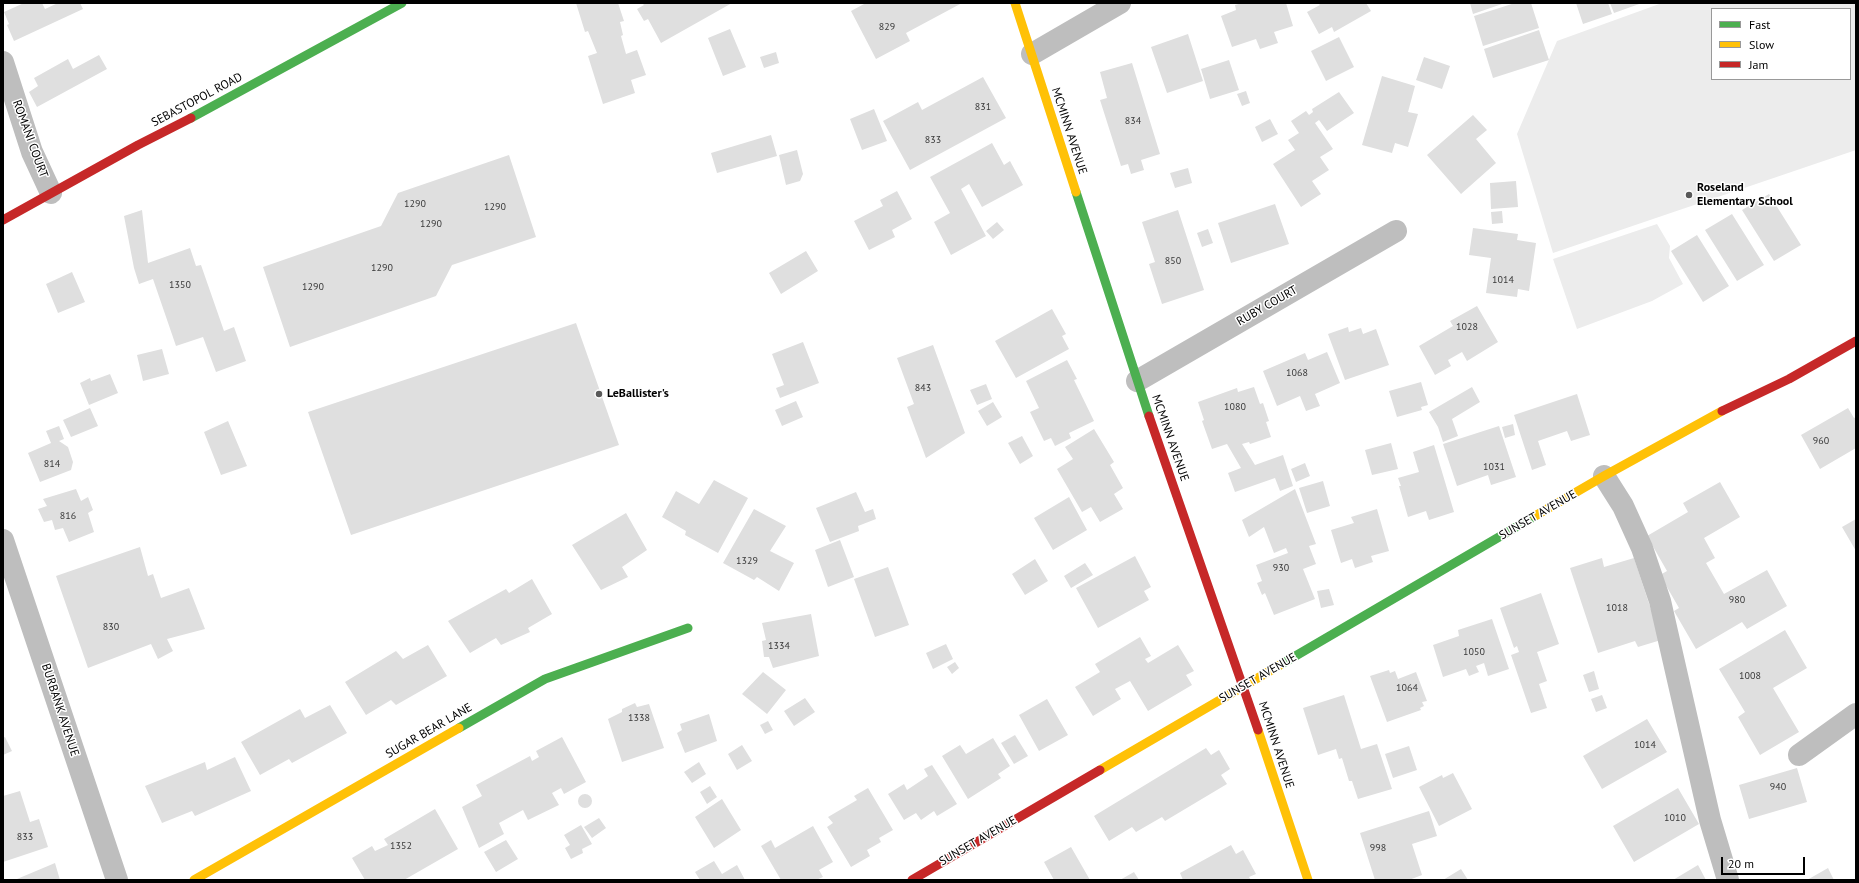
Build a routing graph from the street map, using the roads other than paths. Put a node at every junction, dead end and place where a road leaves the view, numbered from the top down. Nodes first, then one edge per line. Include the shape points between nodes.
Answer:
1 (402, 3) edge
2 (1015, 3) edge
3 (1120, 3) edge
4 (1032, 54) junction
5 (3, 62) edge
6 (51, 193) junction
7 (3, 220) edge
8 (1396, 230) dead end
9 (1856, 341) edge
10 (1137, 381) junction
11 (1604, 476) junction
12 (3, 540) edge
13 (688, 628) dead end
14 (1244, 686) junction
15 (1856, 714) edge
16 (1799, 756) dead end
17 (117, 880) edge
18 (194, 880) edge
19 (912, 880) edge
20 (1308, 880) edge
21 (1728, 880) edge

1 - 6 street, SEBASTOPOL ROAD
2 - 4 street, MCMINN AVENUE
3 - 4 street
4 - 10 street, MCMINN AVENUE
5 - 6 street, ROMANI COURT via 32,152
6 - 7 street, SEBASTOPOL ROAD
8 - 10 street, RUBY COURT
9 - 11 street, SUNSET AVENUE
10 - 14 street, MCMINN AVENUE
11 - 14 street, SUNSET AVENUE
11 - 21 street via 1623,506 1642,548 1660,601 1710,820
12 - 17 street, BURBANK AVENUE
13 - 18 street, SUGAR BEAR LANE via 545,679
14 - 19 street, SUNSET AVENUE
14 - 20 street, MCMINN AVENUE
15 - 16 street

